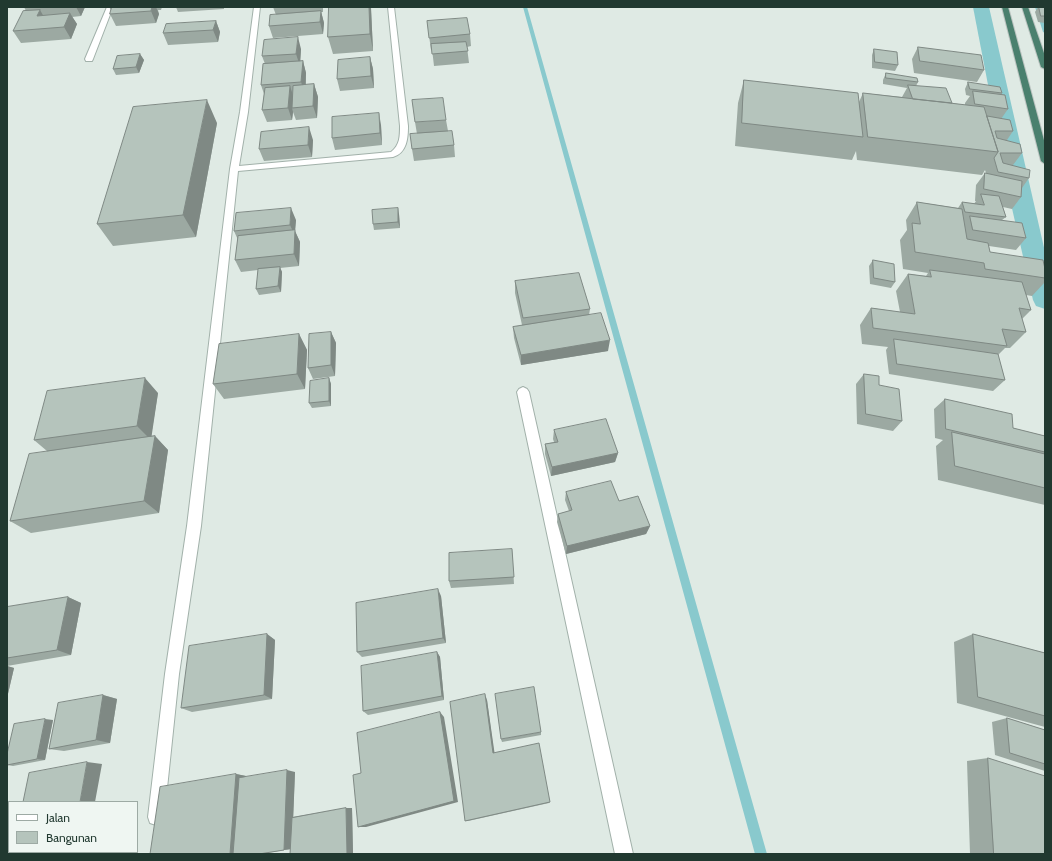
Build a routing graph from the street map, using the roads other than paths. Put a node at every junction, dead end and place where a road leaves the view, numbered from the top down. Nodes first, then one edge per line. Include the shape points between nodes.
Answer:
1 (110, 7) edge
2 (257, 7) edge
3 (391, 7) edge
4 (1005, 7) edge
5 (1026, 7) edge
6 (89, 59) dead end
7 (1045, 68) edge
8 (1045, 161) edge
9 (234, 169) junction
10 (523, 392) dead end
11 (154, 830) edge
12 (624, 854) edge

1 - 6 street
2 - 9 street
3 - 9 street via 404,126 404,142 401,149 393,154
4 - 8 highway
5 - 7 highway
9 - 11 street via 194,526 172,674
10 - 12 street

